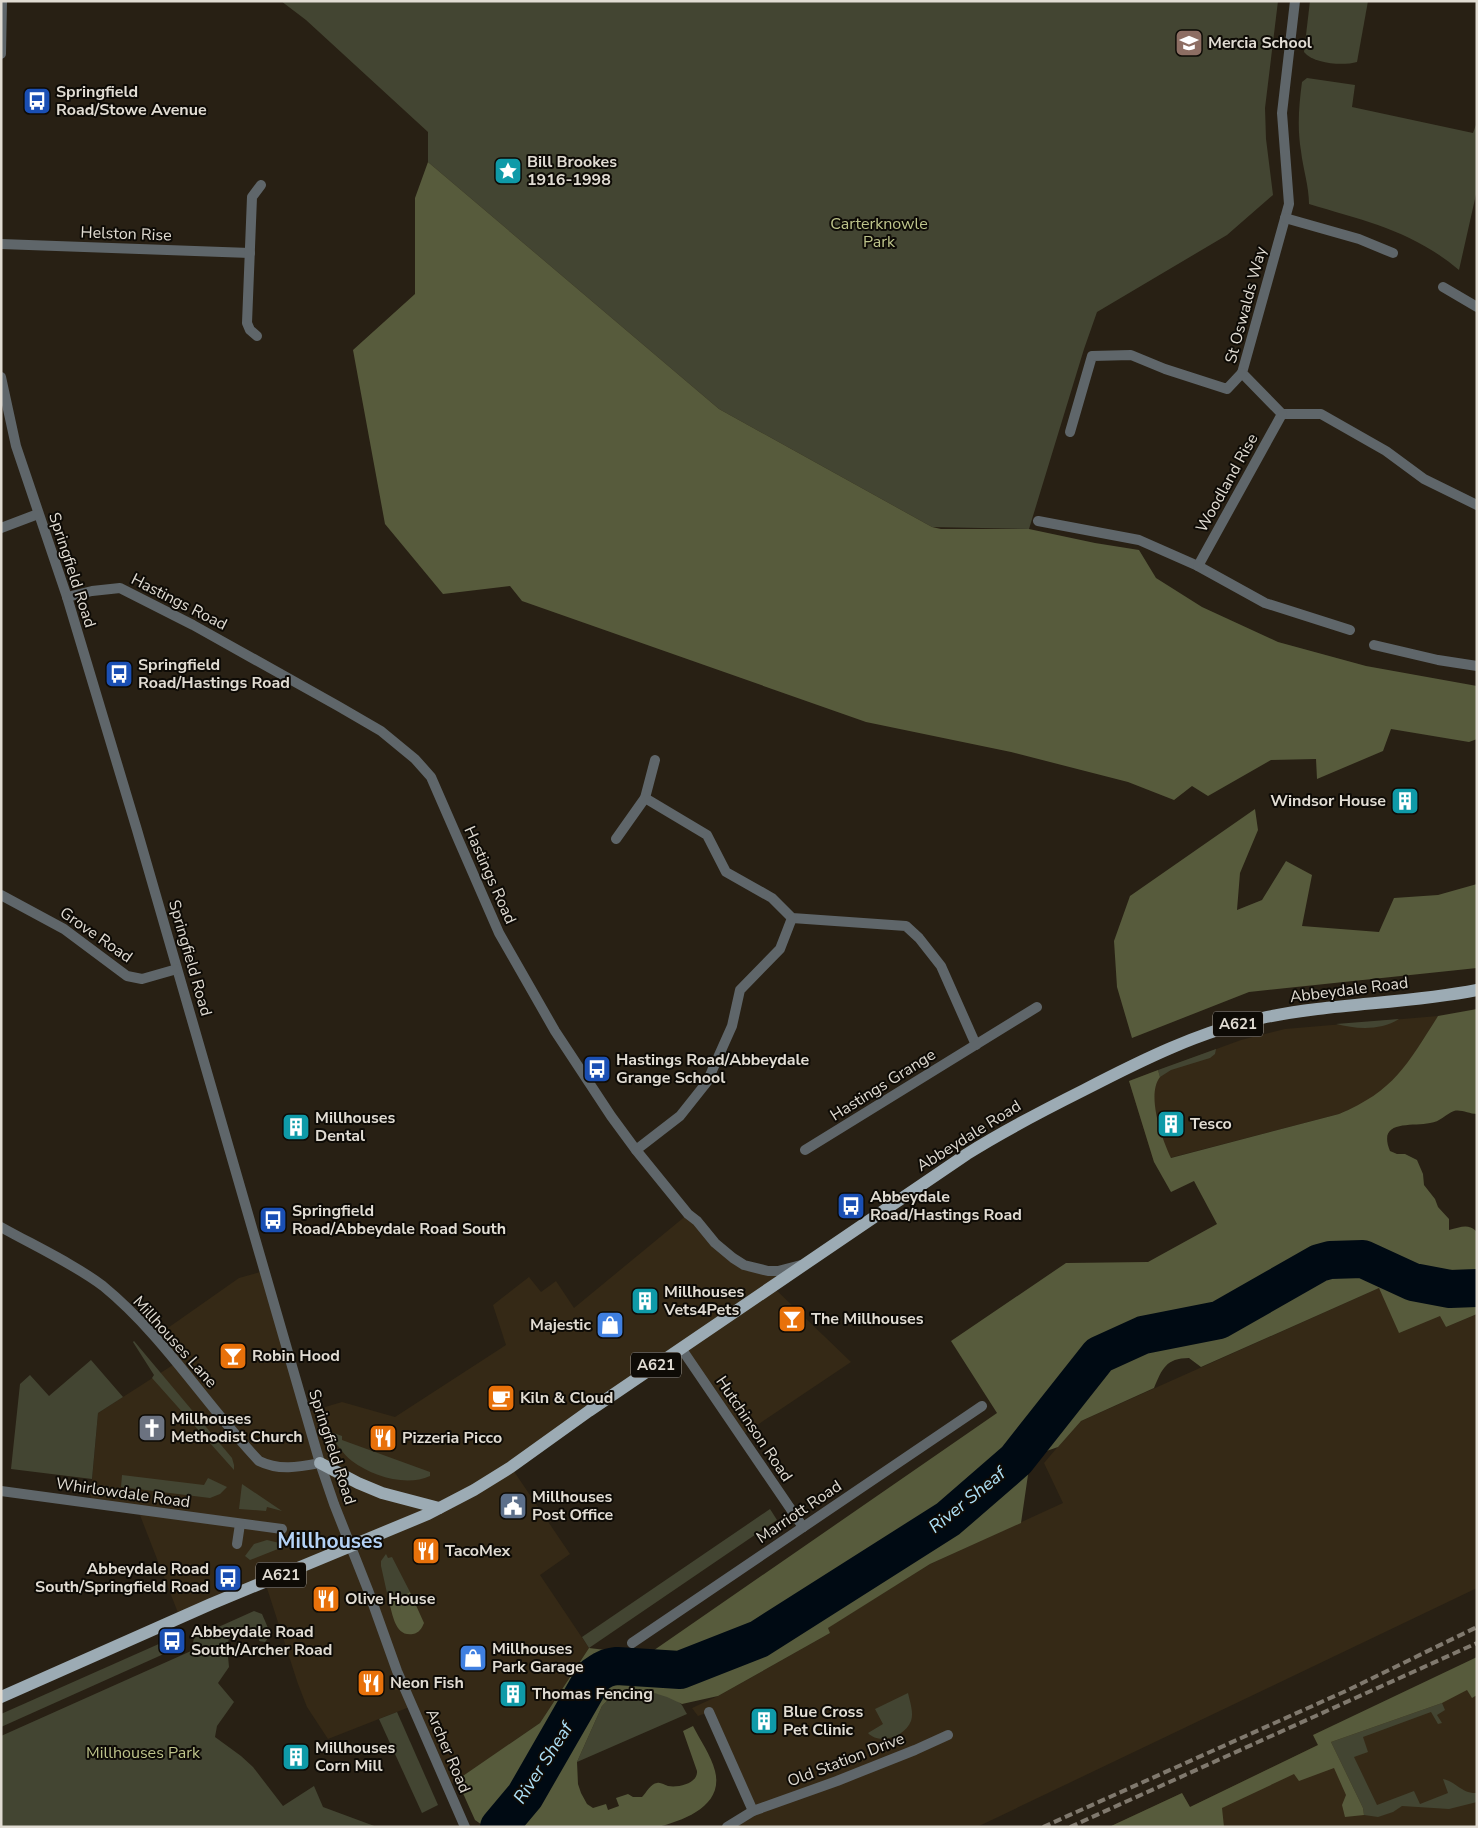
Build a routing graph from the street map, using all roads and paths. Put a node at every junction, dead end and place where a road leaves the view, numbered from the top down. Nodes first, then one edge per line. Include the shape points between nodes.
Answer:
1 (2, 1) edge
2 (1295, 1) edge
3 (1, 52) edge
4 (260, 185) dead end
5 (1285, 218) junction
6 (1, 244) edge
7 (250, 253) junction
8 (1394, 253) dead end
9 (1443, 288) dead end
10 (1477, 307) edge
11 (257, 336) dead end
12 (1242, 373) junction
13 (1, 377) edge
14 (1282, 414) junction
15 (1070, 432) dead end
16 (1477, 505) edge
17 (38, 514) junction
18 (1038, 521) dead end
19 (1, 528) edge
20 (1198, 566) junction
21 (66, 597) junction
22 (1350, 630) dead end
23 (1374, 645) dead end
24 (1477, 666) edge
25 (655, 760) dead end
26 (644, 798) junction
27 (616, 839) dead end
28 (1, 895) edge
29 (792, 918) junction
30 (178, 969) junction
31 (1477, 990) edge
32 (1037, 1007) dead end
33 (976, 1045) junction
34 (636, 1150) junction
35 (805, 1150) dead end
36 (1, 1227) edge
37 (802, 1264) junction
38 (681, 1348) junction
39 (982, 1406) dead end
40 (320, 1463) junction
41 (1, 1491) edge
42 (439, 1508) junction
43 (240, 1524) junction
44 (803, 1527) junction
45 (282, 1529) dead end
46 (237, 1544) dead end
47 (351, 1546) junction
48 (632, 1643) dead end
49 (1, 1697) edge
50 (709, 1712) dead end
51 (948, 1735) dead end
52 (753, 1811) junction
53 (465, 1827) edge
54 (727, 1827) edge

1 - 3 street
2 - 5 street, St Oswalds Way via 1282,112 1289,204
4 - 7 street via 252,198
5 - 8 street
5 - 12 street, St Oswalds Way
6 - 7 street, Helston Rise
7 - 11 street via 247,324
9 - 10 street
12 - 14 street, St Oswalds Way
12 - 15 street via 1227,389 1131,355 1092,356
13 - 17 street, Springfield Road via 16,446
14 - 16 street via 1320,414 1386,451 1424,479
14 - 20 street, Woodland Rise
17 - 19 street
17 - 21 street, Springfield Road
18 - 20 street via 1139,540
20 - 22 street via 1266,603
21 - 30 street, Springfield Road
21 - 34 street, Hastings Road via 120,588 338,706 381,731 415,759 431,777 499,933 555,1031
23 - 24 street
25 - 26 street
26 - 27 street
26 - 29 street via 707,835 726,872 772,898
28 - 30 street, Grove Road via 64,929 127,976 142,979
29 - 33 street via 906,926 941,966
29 - 34 street via 780,949 740,990 732,1026 707,1082 680,1116
30 - 40 street, Springfield Road
31 - 37 main road, Abbeydale Road / A621 via 1303,1010 1261,1018 1162,1052 992,1138
32 - 33 street, Hastings Grange
33 - 35 street, Hastings Grange
34 - 37 street, Hastings Road via 688,1214 726,1253 744,1265 768,1271
36 - 40 street, Millhouses Lane via 89,1276 104,1288 147,1327 260,1461 284,1468
37 - 38 main road, Abbeydale Road / A621
38 - 42 main road, Abbeydale Road / A621 via 496,1477
38 - 44 street, Hutchinson Road
39 - 44 street, Marriott Road
40 - 42 main road via 382,1493
40 - 47 street, Springfield Road
41 - 43 street, Whirlowdale Road
42 - 47 main road, Abbeydale Road / A621
43 - 45 street, Whirlowdale Road
43 - 46 street
44 - 48 street, Marriott Road
47 - 49 main road, A621
47 - 53 street, Archer Road via 398,1671
50 - 52 street
51 - 52 street, Old Station Drive via 854,1775
52 - 54 street, Old Station Drive

